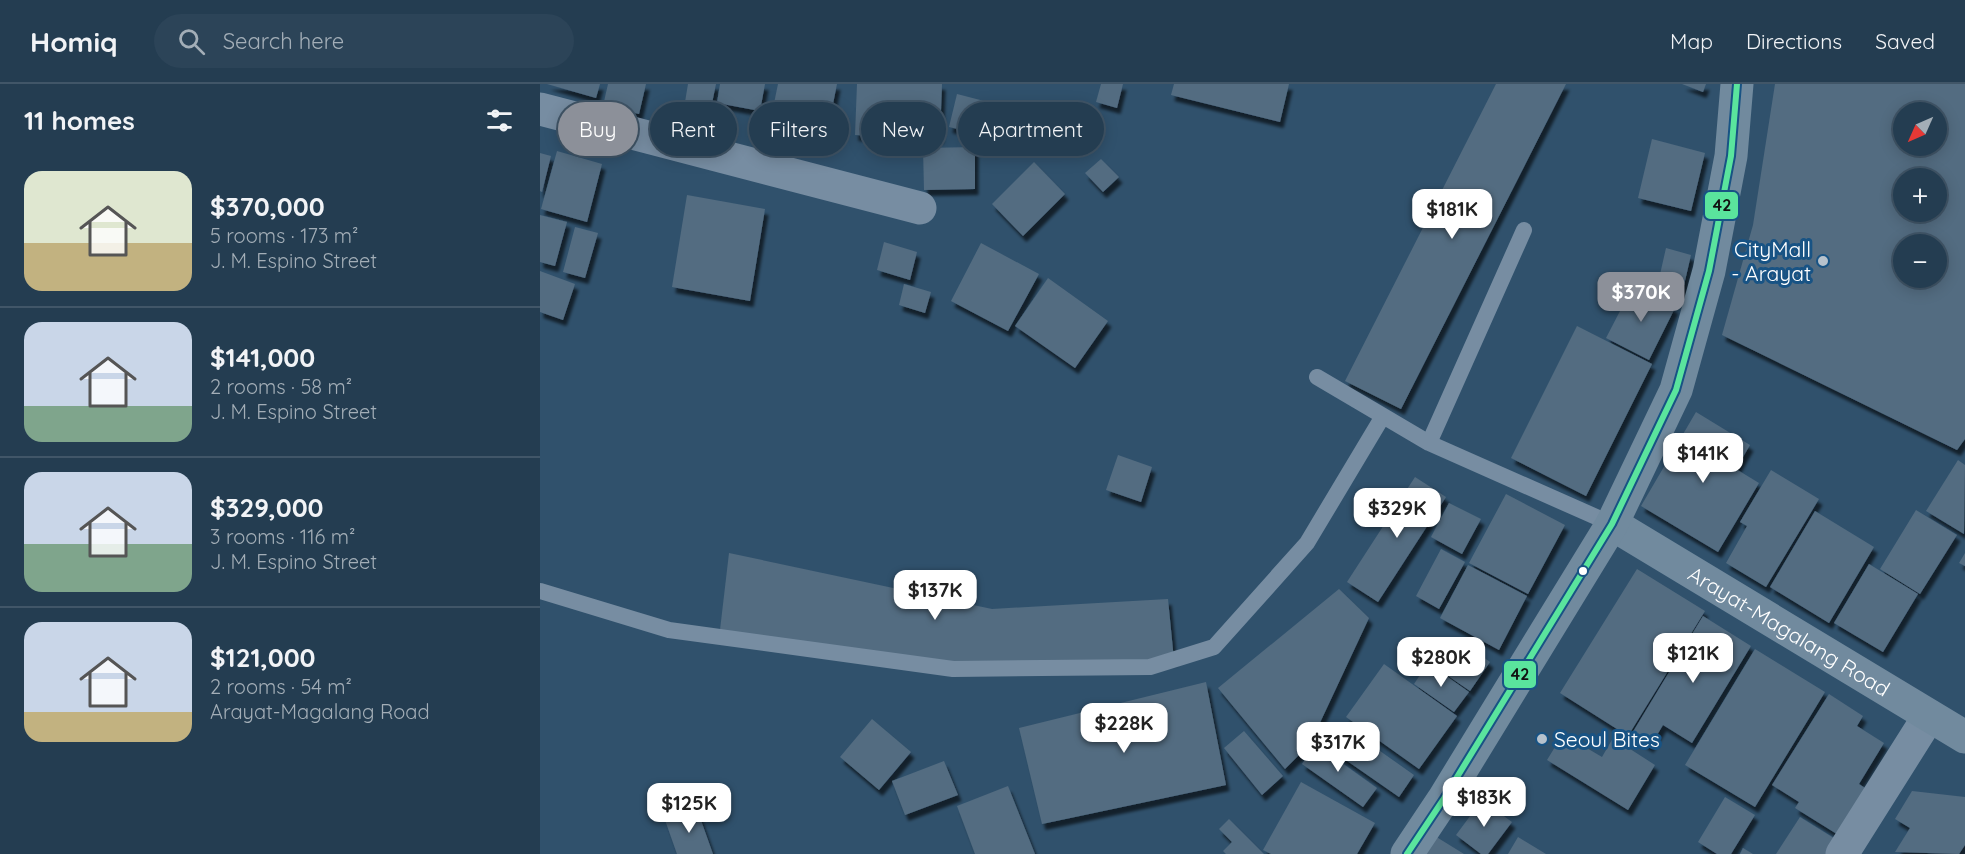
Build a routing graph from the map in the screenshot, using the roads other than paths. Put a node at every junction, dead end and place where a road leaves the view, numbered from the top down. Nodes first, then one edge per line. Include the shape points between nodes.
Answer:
1 (1737, 84) edge
2 (540, 109) edge
3 (920, 208) dead end
4 (1524, 230) dead end
5 (1317, 377) dead end
6 (1383, 416) junction
7 (1429, 443) junction
8 (1612, 524) junction
9 (540, 591) edge
10 (1929, 716) junction
11 (1965, 737) edge
12 (1407, 854) edge
13 (1842, 854) edge

1 - 8 main road via 1731,156 1709,271 1676,390
2 - 3 street
4 - 7 lane
5 - 6 lane
6 - 7 lane
6 - 9 lane via 1306,543 1214,647 1150,667 952,669 669,630
7 - 8 lane
8 - 10 main road, Arayat-Magalang Road
8 - 12 main road
10 - 11 main road, Arayat-Magalang Road
10 - 13 street

